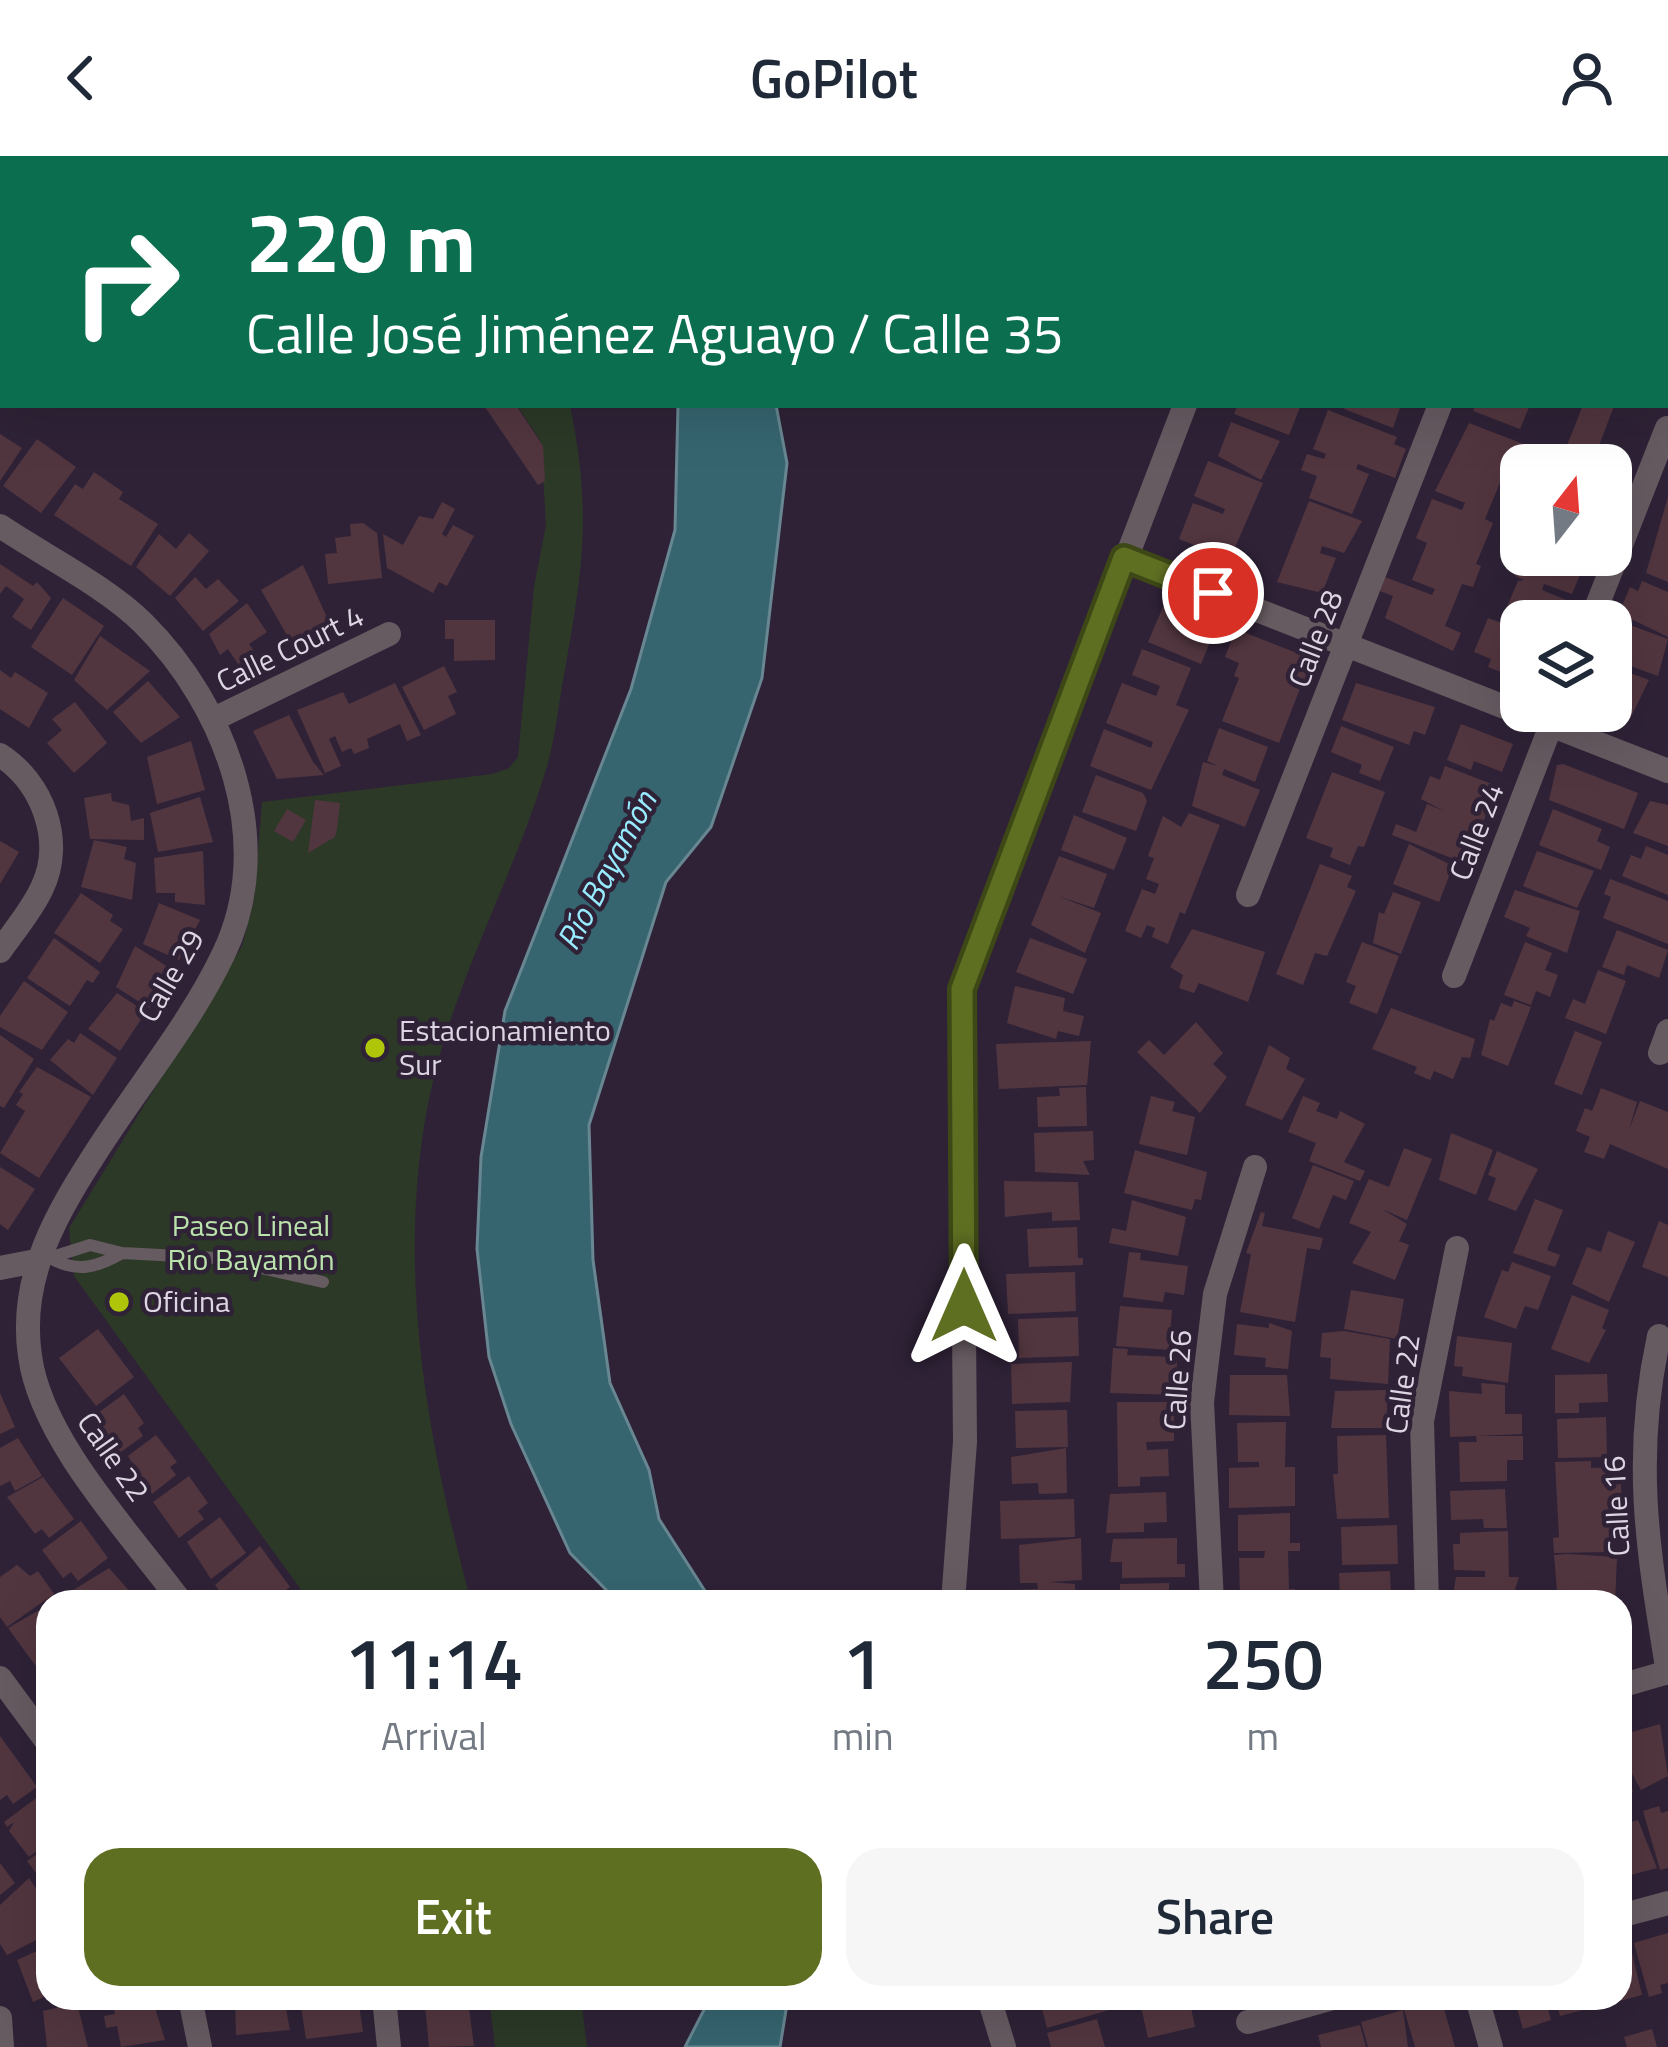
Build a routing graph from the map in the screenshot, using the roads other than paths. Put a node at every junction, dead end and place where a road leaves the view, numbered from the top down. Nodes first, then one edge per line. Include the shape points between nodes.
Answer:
1 (1184, 408) edge
2 (1439, 408) edge
3 (1667, 428) edge
4 (0, 526) edge
5 (1124, 558) junction
6 (1600, 600) edge
7 (389, 634) dead end
8 (1346, 645) junction
9 (1500, 699) edge
10 (217, 718) junction
11 (1549, 732) edge
12 (1585, 732) edge
13 (0, 755) edge
14 (1668, 770) edge
15 (1248, 895) dead end
16 (0, 951) edge
17 (1454, 976) dead end
18 (1255, 1167) dead end
19 (82, 1174) joint
20 (1457, 1248) dead end
21 (122, 1253) junction
22 (44, 1260) junction
23 (0, 1268) edge
24 (323, 1282) dead end
25 (1659, 1336) dead end
26 (172, 1590) edge
27 (954, 1590) edge
28 (1211, 1590) edge
29 (1426, 1590) edge
30 (1668, 1672) edge
31 (0, 1678) edge
32 (1632, 1682) edge
33 (36, 1727) edge
34 (1668, 1903) edge
35 (1632, 1913) edge
36 (192, 2010) edge
37 (385, 2010) edge
38 (993, 2010) edge
39 (1291, 2010) edge
40 (1480, 2010) edge
41 (0, 2018) edge
42 (1248, 2022) dead end
43 (2, 2047) edge
44 (200, 2047) edge
45 (389, 2047) edge
46 (1004, 2047) edge
47 (1491, 2047) edge

1 - 5 street
2 - 8 street, Calle 28
3 - 6 street
4 - 10 street via 142,621
5 - 8 street
5 - 27 street via 962,989 965,1442
7 - 10 street, Calle Court 4
8 - 9 street
8 - 15 street, Calle 28
10 - 19 street, Calle 29 via 244,831 242,890 224,953
11 - 17 street, Calle 24
12 - 14 street
13 - 16 street via 20,768 52,822 44,885
18 - 28 street, Calle 26 via 1215,1294 1202,1402
19 - 22 street, Calle 22
20 - 29 street, Calle 22 via 1422,1421
21 - 22 lane via 89,1245
21 - 22 lane via 77,1269
21 - 24 lane via 217,1258
22 - 23 street
22 - 26 street, Calle 22 via 29,1357 40,1397
25 - 30 street, Calle 16 via 1643,1407 1644,1523
30 - 32 street
31 - 33 street
34 - 35 street
36 - 44 street
37 - 45 street
38 - 46 street
39 - 42 street
40 - 47 street
41 - 43 street

